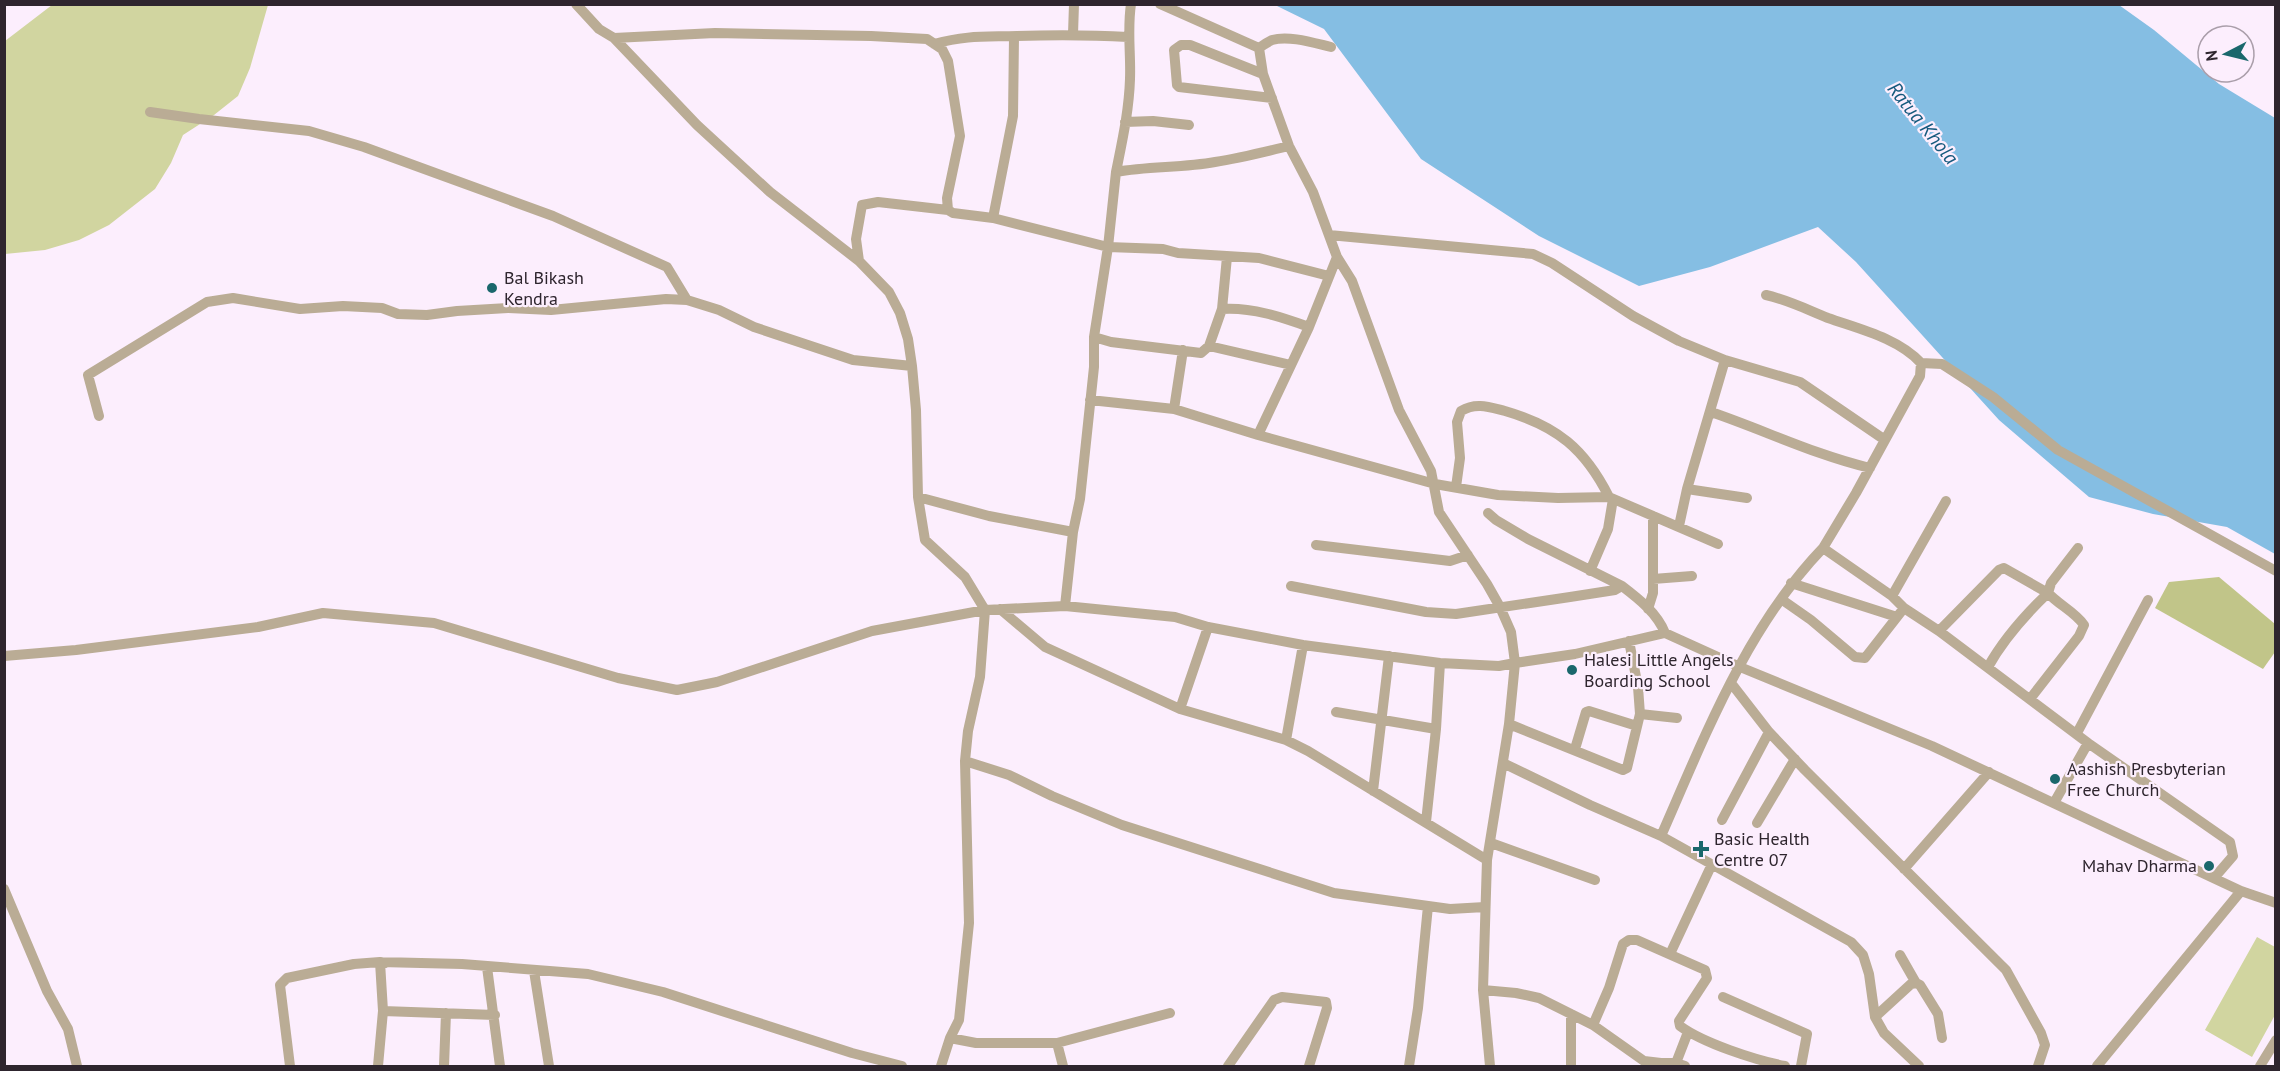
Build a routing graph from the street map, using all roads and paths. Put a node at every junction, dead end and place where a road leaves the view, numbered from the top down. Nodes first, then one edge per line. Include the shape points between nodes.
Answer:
1 (576, 4) edge
2 (1074, 4) edge
3 (1131, 4) edge
4 (1160, 4) edge
5 (1073, 34) junction
6 (1014, 37) junction
7 (1128, 37) junction
8 (614, 38) junction
9 (934, 44) junction
10 (1331, 47) dead end
11 (1259, 48) junction
12 (1263, 74) junction
13 (1272, 98) junction
14 (150, 112) dead end
15 (1125, 122) junction
16 (1189, 125) dead end
17 (1289, 146) junction
18 (1116, 172) junction
19 (948, 210) junction
20 (993, 218) junction
21 (1329, 235) junction
22 (1108, 247) junction
23 (1337, 256) junction
24 (1227, 257) junction
25 (859, 261) junction
26 (1329, 276) junction
27 (1766, 295) dead end
28 (687, 300) junction
29 (1222, 309) junction
30 (1309, 327) junction
31 (1095, 337) junction
32 (1209, 346) junction
33 (1183, 350) junction
34 (1725, 360) junction
35 (1921, 363) junction
36 (1291, 365) junction
37 (912, 366) junction
38 (1090, 400) junction
39 (1174, 409) junction
40 (1711, 412) junction
41 (99, 416) dead end
42 (1258, 435) junction
43 (1886, 440) junction
44 (1870, 468) junction
45 (1435, 484) junction
46 (1456, 487) junction
47 (1687, 489) junction
48 (918, 497) junction
49 (1611, 498) junction
50 (1747, 498) dead end
51 (1946, 501) dead end
52 (1488, 513) dead end
53 (1653, 516) junction
54 (1679, 526) junction
55 (1073, 532) junction
56 (1718, 543) dead end
57 (1316, 545) dead end
58 (1822, 548) junction
59 (2078, 548) dead end
60 (1468, 555) junction
61 (1590, 571) junction
62 (2276, 571) edge
63 (1692, 576) dead end
64 (1653, 579) junction
65 (1791, 583) junction
66 (1291, 586) dead end
67 (1622, 586) junction
68 (2048, 593) junction
69 (1892, 596) junction
70 (1781, 599) junction
71 (2148, 600) dead end
72 (1065, 606) junction
73 (1500, 607) junction
74 (1000, 609) junction
75 (1648, 609) junction
76 (985, 610) junction
77 (1901, 613) junction
78 (1208, 627) junction
79 (1939, 631) junction
80 (1665, 633) junction
81 (1629, 641) junction
82 (1303, 645) junction
83 (4, 656) edge
84 (1389, 656) junction
85 (1440, 663) junction
86 (1515, 663) junction
87 (1740, 667) junction
88 (1988, 667) junction
89 (1731, 683) junction
90 (2030, 699) junction
91 (1180, 709) junction
92 (1336, 712) dead end
93 (1677, 718) dead end
94 (1383, 720) junction
95 (1639, 720) junction
96 (1509, 724) junction
97 (1436, 729) junction
98 (1770, 732) junction
99 (2077, 732) junction
100 (1286, 740) junction
101 (2088, 742) junction
102 (1575, 749) junction
103 (1795, 759) junction
104 (965, 761) junction
105 (1503, 763) junction
106 (1989, 772) junction
107 (1373, 791) junction
108 (2054, 803) junction
109 (1722, 820) dead end
110 (1425, 822) junction
111 (1757, 823) dead end
112 (1660, 836) junction
113 (1491, 843) junction
114 (1487, 861) junction
115 (1712, 864) junction
116 (1904, 868) junction
117 (2214, 878) junction
118 (1595, 880) dead end
119 (4, 889) edge
120 (2241, 891) junction
121 (2276, 903) edge
122 (1428, 906) junction
123 (1485, 907) junction
124 (1670, 954) junction
125 (1900, 955) dead end
126 (380, 962) junction
127 (393, 964) dead end
128 (488, 967) junction
129 (534, 971) junction
130 (1916, 983) junction
131 (1483, 990) junction
132 (1723, 997) dead end
133 (383, 1011) junction
134 (446, 1013) junction
135 (1170, 1013) dead end
136 (1571, 1014) junction
137 (495, 1015) junction
138 (1875, 1017) junction
139 (1593, 1025) junction
140 (1688, 1032) junction
141 (950, 1038) junction
142 (1942, 1038) dead end
143 (2276, 1040) edge
144 (1057, 1043) junction
145 (1681, 1065) edge
146 (77, 1066) edge
147 (290, 1066) edge
148 (378, 1066) edge
149 (444, 1066) edge
150 (500, 1066) edge
151 (549, 1066) edge
152 (902, 1066) edge
153 (941, 1066) edge
154 (1063, 1066) edge
155 (1228, 1066) edge
156 (1309, 1066) edge
157 (1409, 1066) edge
158 (1490, 1066) edge
159 (1571, 1066) edge
160 (1785, 1066) edge
161 (1801, 1066) edge
162 (1919, 1066) edge
163 (2038, 1066) edge
164 (2097, 1066) edge
165 (2260, 1066) edge

1 - 8 street via 599,29
2 - 5 street
3 - 7 street
4 - 11 street
5 - 6 street
5 - 7 street
6 - 9 street via 959,37
6 - 20 street via 1013,116
7 - 15 street via 1130,79
8 - 9 street via 727,33 871,36 927,39
8 - 25 street via 697,125 770,192
9 - 19 street via 948,60 960,136
10 - 11 street via 1283,39
11 - 12 street
12 - 13 street
12 - 13 street via 1190,45 1174,50 1179,87
13 - 17 street
14 - 28 street via 309,131 364,147 553,216 667,267
15 - 16 street
15 - 18 street
17 - 18 street via 1215,162
17 - 21 street via 1313,192
18 - 22 street
19 - 20 street
19 - 25 street via 879,202 862,205 856,239
20 - 22 street
21 - 23 street
21 - 34 street via 1533,254 1633,316
22 - 24 street
22 - 31 street
23 - 26 street
23 - 45 street via 1352,281 1399,410
24 - 26 street via 1259,258
24 - 29 street
25 - 37 street via 889,292 900,313
26 - 30 street
27 - 35 street via 1890,341
28 - 37 street via 853,360
28 - 41 street via 428,315 362,307 300,309 233,298 207,302 88,375
29 - 30 street via 1254,311
29 - 32 street
30 - 36 street
31 - 33 street
31 - 38 street
32 - 33 street via 1201,352
32 - 36 street
33 - 39 street
34 - 40 street
34 - 43 street via 1800,382
35 - 43 street via 1920,376
35 - 62 street via 1941,364 1993,397 2058,450
36 - 42 street
37 - 48 street
38 - 39 street
38 - 55 street
39 - 42 street
40 - 44 street via 1823,456
40 - 47 street
42 - 45 street
43 - 44 street
44 - 58 street
45 - 46 street
45 - 60 street via 1439,512
46 - 49 street via 1521,497
46 - 49 street via 1460,458 1457,422 1461,411 1482,405 1552,429 1598,475
47 - 50 street
47 - 54 street
48 - 55 street
48 - 76 street via 924,540 965,577
49 - 53 street
49 - 61 street via 1608,528
51 - 69 street
52 - 61 street
53 - 54 street
53 - 64 street
54 - 56 street
55 - 72 street
57 - 60 street via 1450,561
58 - 65 street
58 - 69 street
59 - 68 street
60 - 73 street
61 - 67 street
63 - 64 street
64 - 75 street
65 - 70 street
65 - 77 street
66 - 73 street via 1426,612 1456,614
67 - 73 street
67 - 75 street
68 - 79 street via 2004,568
68 - 88 street via 2031,609
68 - 90 street via 2084,625
69 - 77 street
70 - 77 street via 1856,657 1865,658
70 - 87 street
71 - 99 street
72 - 74 street
72 - 78 street via 1175,617
73 - 86 street via 1511,632
74 - 76 street
74 - 91 street via 1045,647
75 - 80 street via 1660,620
76 - 83 street via 872,631 717,682 677,690 618,678 434,623 324,613 258,627
76 - 104 street via 980,677
77 - 79 street
78 - 82 street
78 - 91 street
79 - 88 street
80 - 81 street
80 - 87 street
81 - 86 street
81 - 95 street via 1638,687
82 - 84 street
82 - 100 street
84 - 85 street
84 - 94 street
85 - 86 street
85 - 97 street
86 - 96 street
87 - 89 street
87 - 106 street
88 - 90 street
89 - 98 street
89 - 112 street
90 - 99 street
91 - 100 street
92 - 94 street
93 - 95 street
94 - 97 street
94 - 107 street
95 - 102 street via 1586,712
95 - 102 street via 1627,768 1623,770
96 - 102 street
96 - 105 street
97 - 110 street
98 - 103 street
98 - 109 street
99 - 101 street
100 - 107 street
101 - 108 street
101 - 117 street via 2230,842 2233,856
103 - 111 street
103 - 116 street
104 - 122 street via 1009,775 1122,825 1334,893
104 - 141 street via 969,922 959,1020
105 - 112 street
105 - 113 street
106 - 108 street
106 - 116 street
107 - 110 street
108 - 117 street
110 - 114 street
112 - 115 street
113 - 114 street
113 - 118 street
114 - 123 street
115 - 124 street
115 - 138 street via 1851,942 1866,964
116 - 163 street via 2006,970 2045,1045
117 - 120 street
119 - 146 street via 47,991 68,1029
120 - 121 street
120 - 164 street
122 - 123 street
122 - 157 street
123 - 131 street
124 - 139 street via 1637,940 1623,944
124 - 140 street via 1705,970 1707,978 1678,1021
125 - 130 street
126 - 127 street
126 - 128 street
126 - 133 street
126 - 147 street via 287,978 280,985
128 - 129 street
128 - 137 street
129 - 151 street
129 - 152 street via 588,974 663,992
130 - 138 street
130 - 142 street via 1938,1014
131 - 136 street via 1539,998
131 - 158 street
132 - 161 street via 1807,1034
133 - 134 street
133 - 148 street
134 - 137 street
134 - 149 street
135 - 144 street
136 - 139 street
136 - 159 street
137 - 150 street
138 - 162 street via 1884,1033
139 - 145 street via 1644,1060
140 - 145 street
140 - 160 street via 1764,1062
141 - 144 street via 976,1043
141 - 153 street
143 - 165 street
144 - 154 street
155 - 156 street via 1274,1000 1282,997 1326,1002

